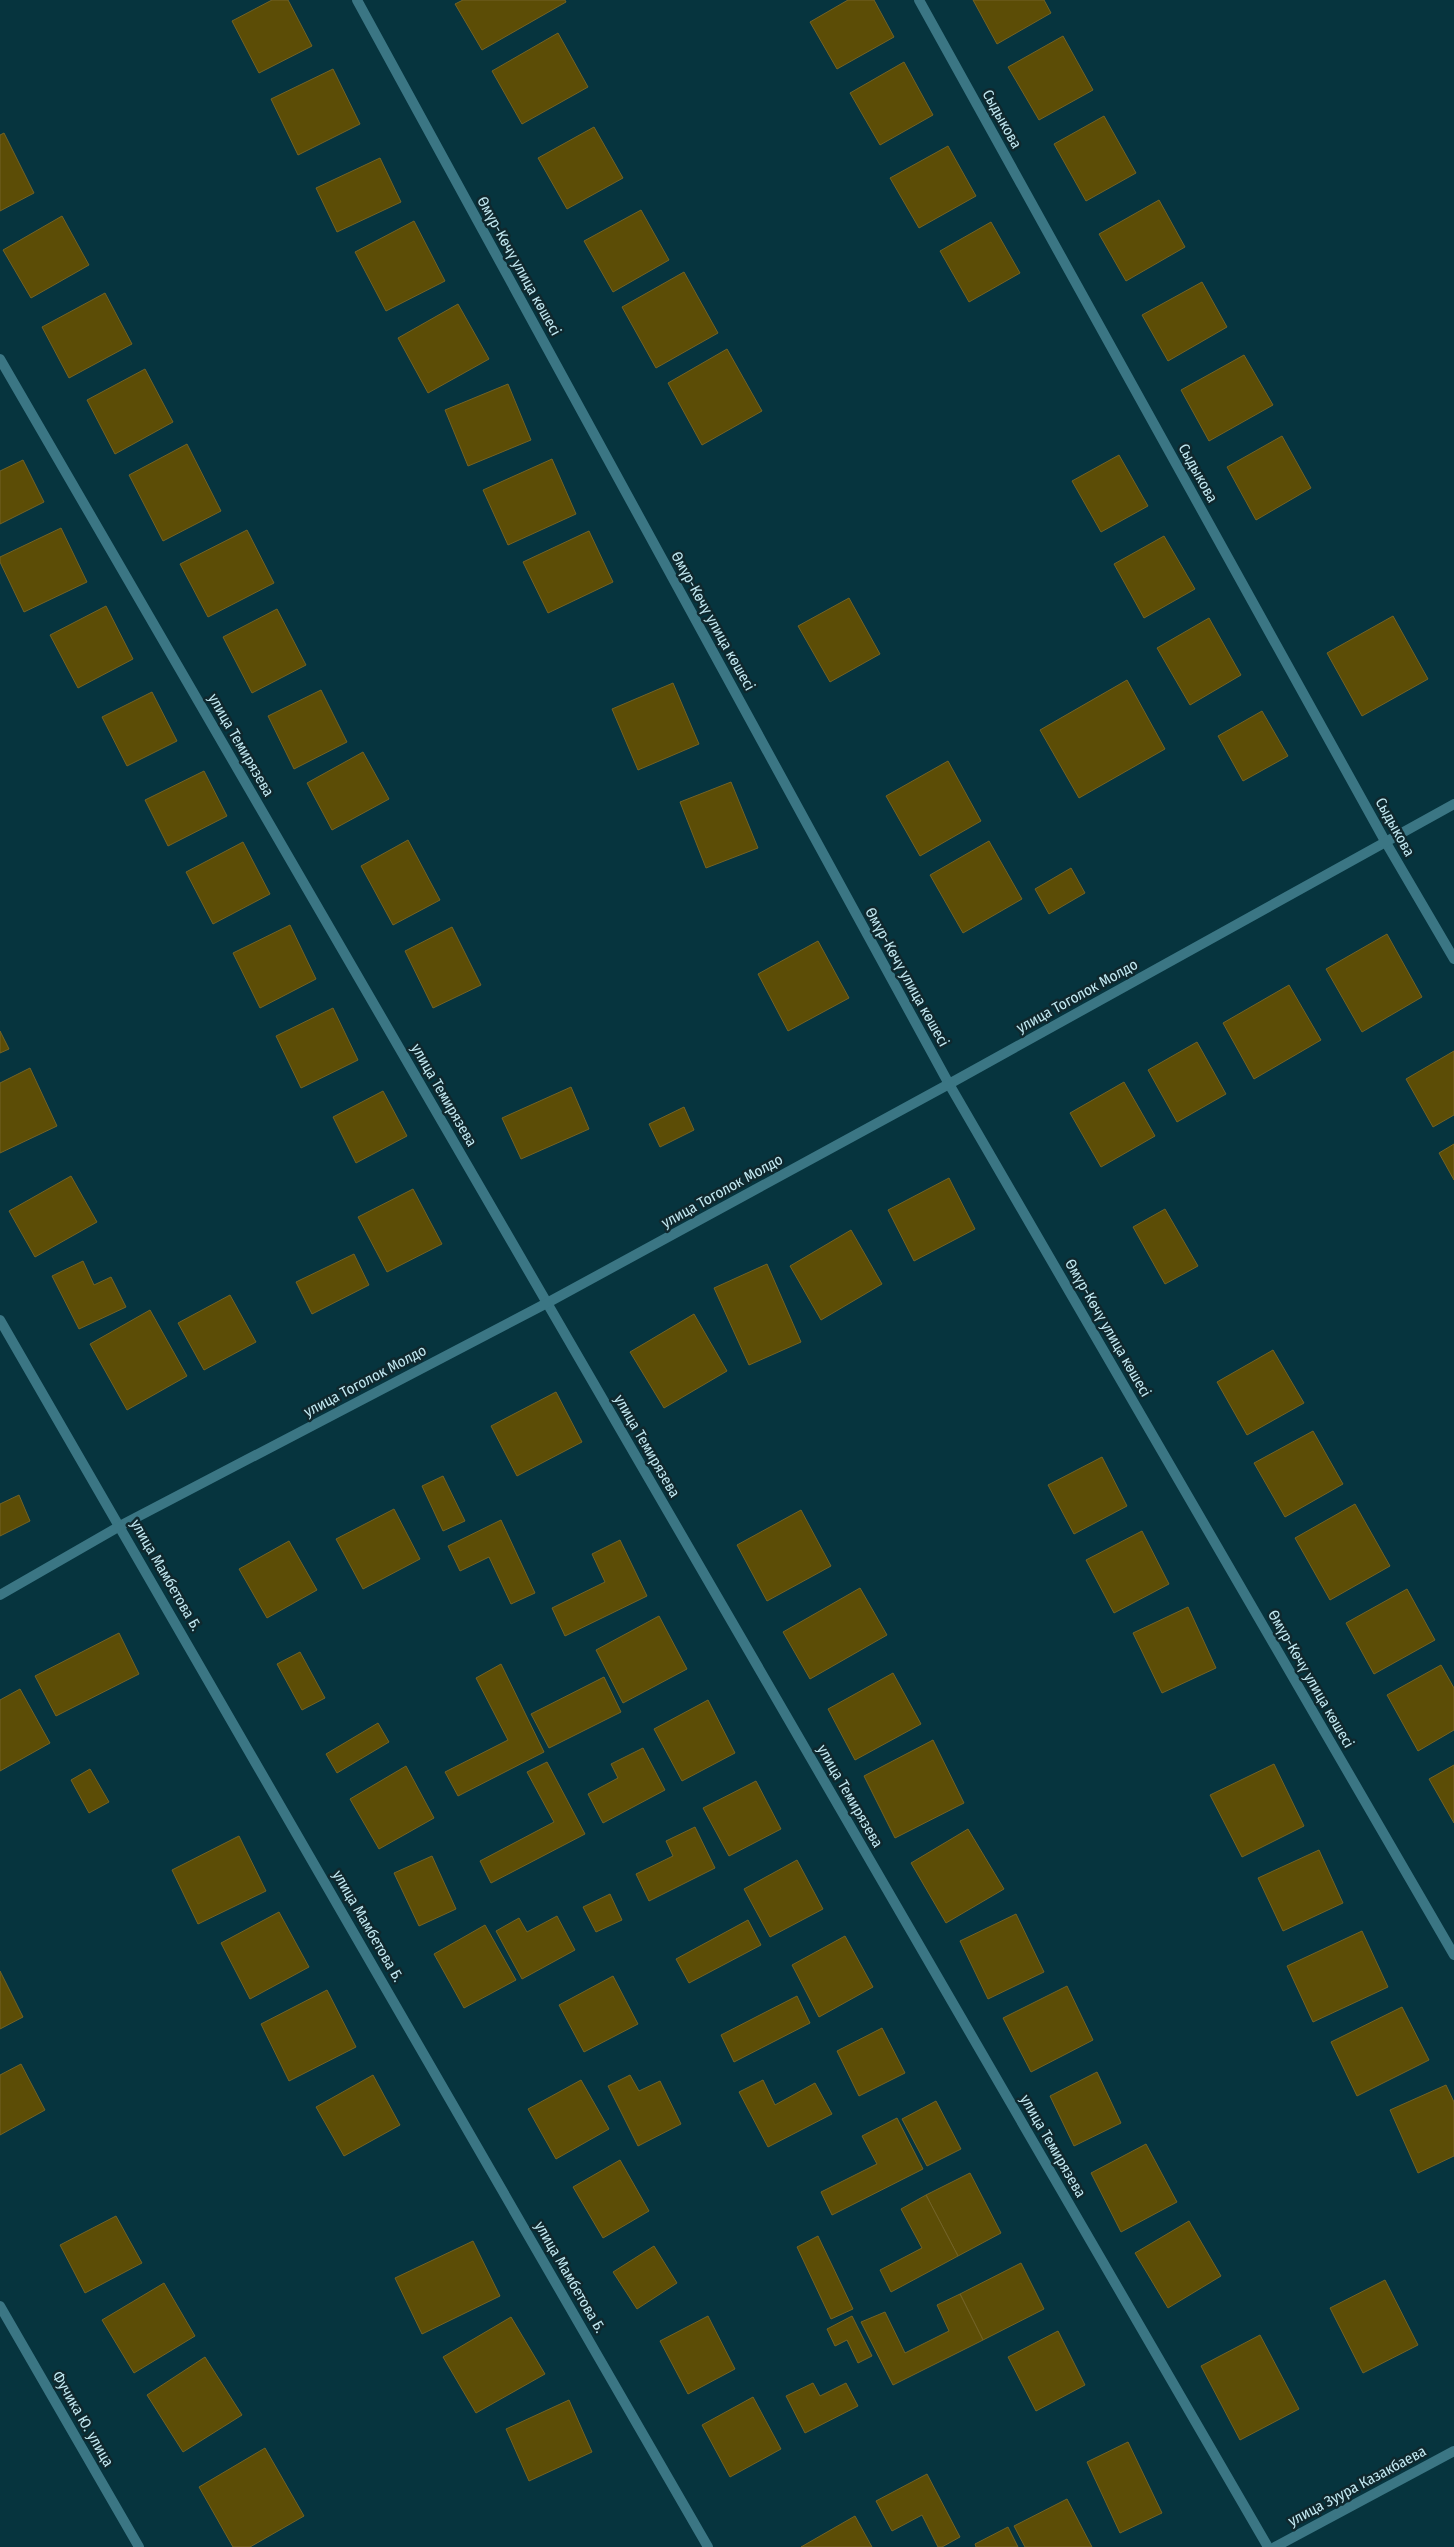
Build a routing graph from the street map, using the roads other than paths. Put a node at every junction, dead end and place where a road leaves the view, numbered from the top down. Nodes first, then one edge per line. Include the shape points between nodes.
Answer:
1 (358, 0) edge
2 (918, 0) edge
3 (0, 359) edge
4 (1454, 804) edge
5 (1386, 841) junction
6 (1454, 960) edge
7 (949, 1084) junction
8 (547, 1303) junction
9 (0, 1320) edge
10 (120, 1526) junction
11 (0, 1595) edge
12 (1454, 1955) edge
13 (0, 2306) edge
14 (1454, 2451) edge
15 (139, 2547) edge
16 (708, 2547) edge
17 (1268, 2547) edge
18 (1275, 2547) edge

1 - 7 street, Өмүр-Көчү улица көшесі
2 - 5 street, Сыдыкова
3 - 8 street, улица Темирязева
4 - 5 street, улица Тоголок Молдо
5 - 6 street, Сыдыкова
5 - 7 street, улица Тоголок Молдо
7 - 8 street, улица Тоголок Молдо
7 - 12 street, Өмүр-Көчү улица көшесі
8 - 10 street, улица Тоголок Молдо
8 - 17 street, улица Темирязева
9 - 10 street, улица Мамбетова Б.
10 - 11 street, улица Тоголок Молдо
10 - 16 street, улица Мамбетова Б.
13 - 15 street, Фучика Ю. улица
14 - 18 street, улица Зуура Казакбаева

